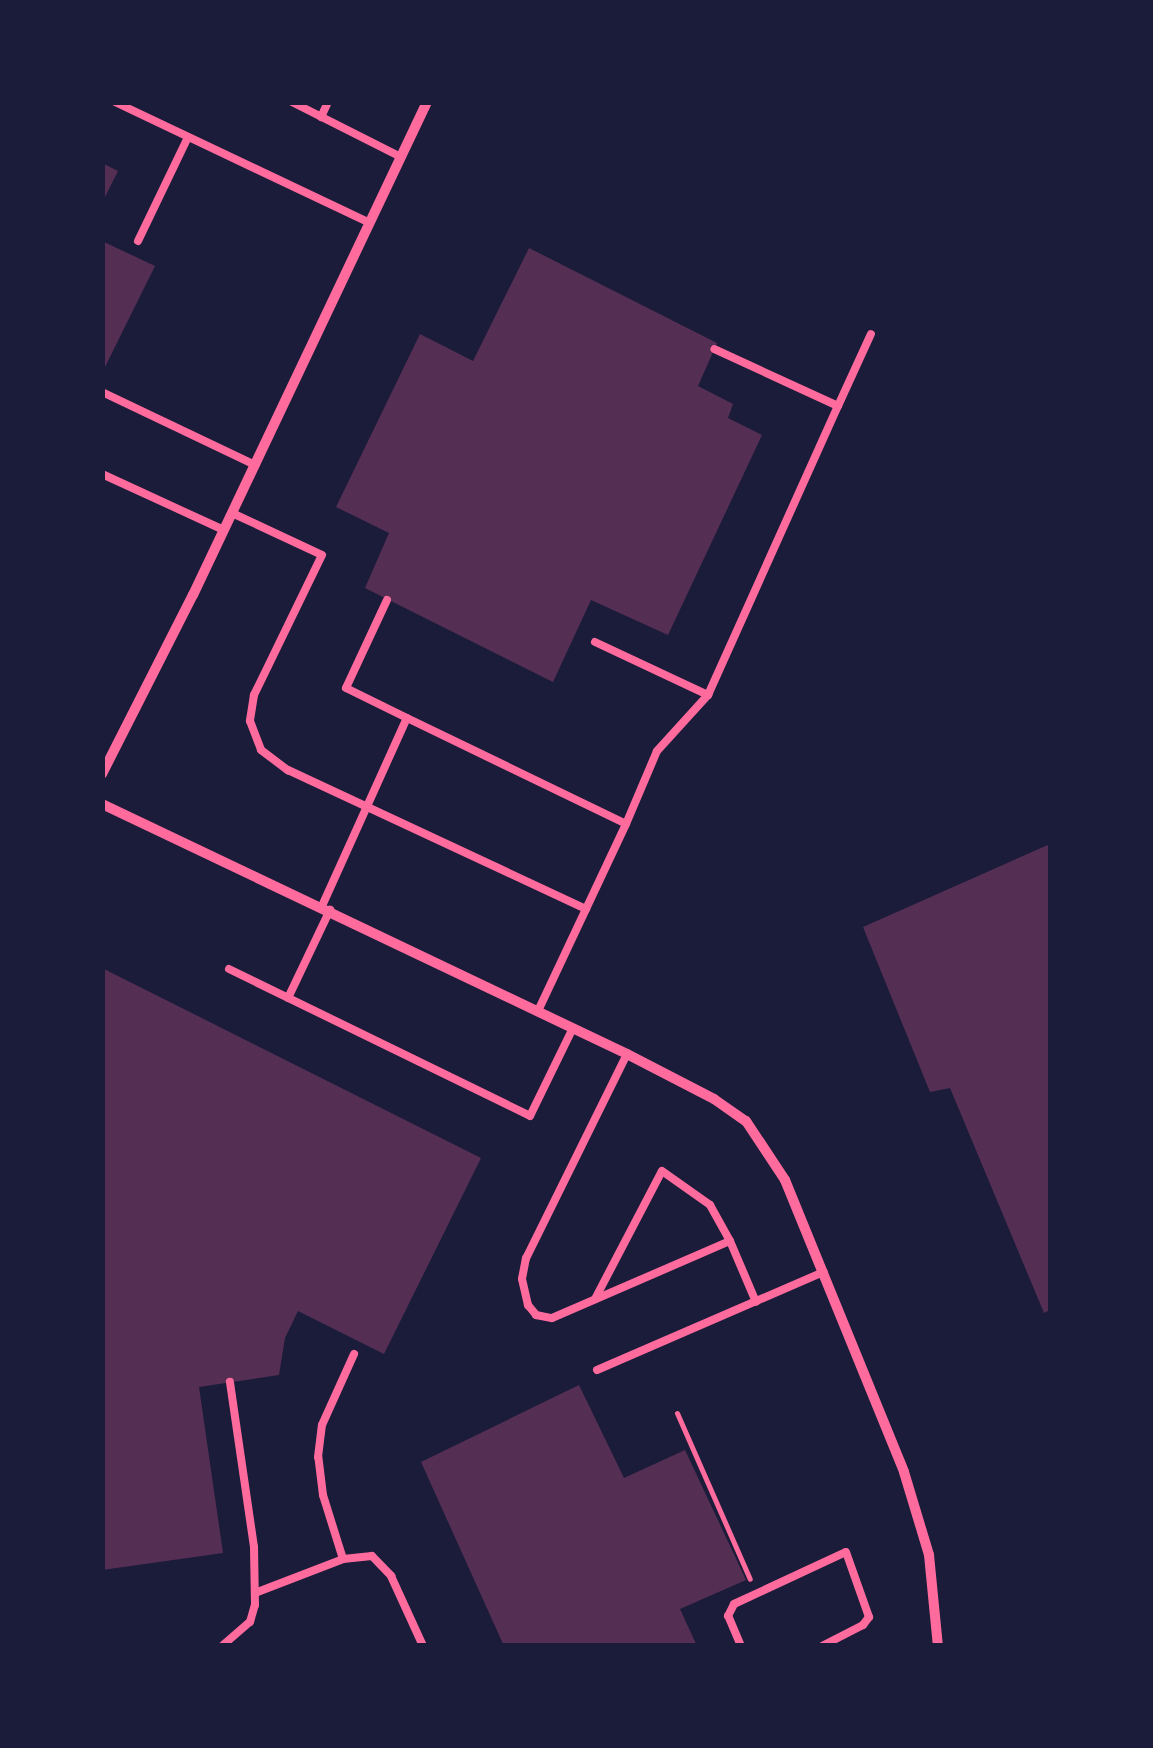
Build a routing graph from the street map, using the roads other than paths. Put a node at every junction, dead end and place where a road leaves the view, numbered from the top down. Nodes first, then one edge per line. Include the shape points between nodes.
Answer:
1 (115, 102) edge
2 (292, 102) edge
3 (328, 102) edge
4 (427, 102) edge
5 (321, 117) junction
6 (188, 137) junction
7 (401, 157) junction
8 (370, 222) junction
9 (138, 241) dead end
10 (870, 334) dead end
11 (714, 350) dead end
12 (102, 392) edge
13 (838, 406) junction
14 (255, 466) junction
15 (102, 474) edge
16 (232, 513) junction
17 (224, 530) junction
18 (387, 600) dead end
19 (595, 642) dead end
20 (708, 695) junction
21 (408, 718) junction
22 (102, 774) edge
23 (102, 804) edge
24 (367, 807) junction
25 (626, 824) junction
26 (326, 908) junction
27 (586, 910) junction
28 (230, 969) dead end
29 (288, 998) junction
30 (538, 1011) junction
31 (572, 1028) junction
32 (628, 1054) junction
33 (730, 1241) junction
34 (824, 1272) junction
35 (595, 1299) junction
36 (756, 1302) junction
37 (354, 1354) dead end
38 (597, 1370) dead end
39 (230, 1382) dead end
40 (343, 1559) junction
41 (256, 1594) junction
42 (222, 1646) edge
43 (423, 1646) edge
44 (741, 1646) edge
45 (822, 1646) edge
46 (938, 1646) edge

1 - 6 lane
2 - 5 lane
3 - 5 lane
4 - 7 street
5 - 7 lane
6 - 8 lane
6 - 9 lane
7 - 8 street
8 - 14 street
10 - 13 lane
11 - 13 lane
12 - 14 lane
13 - 20 lane
14 - 16 street
15 - 17 lane
16 - 17 street
16 - 24 lane via 322,555 254,694 253,736 270,759
17 - 22 street
18 - 21 lane via 346,688
19 - 20 lane
20 - 25 lane via 658,751
21 - 24 lane
21 - 25 lane
23 - 26 street
24 - 26 lane
24 - 27 lane
25 - 27 lane
26 - 29 lane
26 - 30 street
27 - 30 lane
28 - 29 lane
29 - 31 lane via 530,1116
30 - 31 street
31 - 32 street
32 - 34 street via 746,1120 785,1180
32 - 35 lane via 526,1258 522,1279 528,1306 544,1318
33 - 35 lane
33 - 35 lane via 710,1205 662,1172
33 - 36 lane
34 - 36 lane
34 - 46 street via 919,1517 936,1595
36 - 38 lane
37 - 40 lane via 322,1425 318,1457
39 - 41 lane
40 - 41 lane
40 - 43 lane via 372,1556 380,1562
41 - 42 lane via 250,1622
44 - 45 lane via 728,1616 734,1604 846,1552 869,1617

